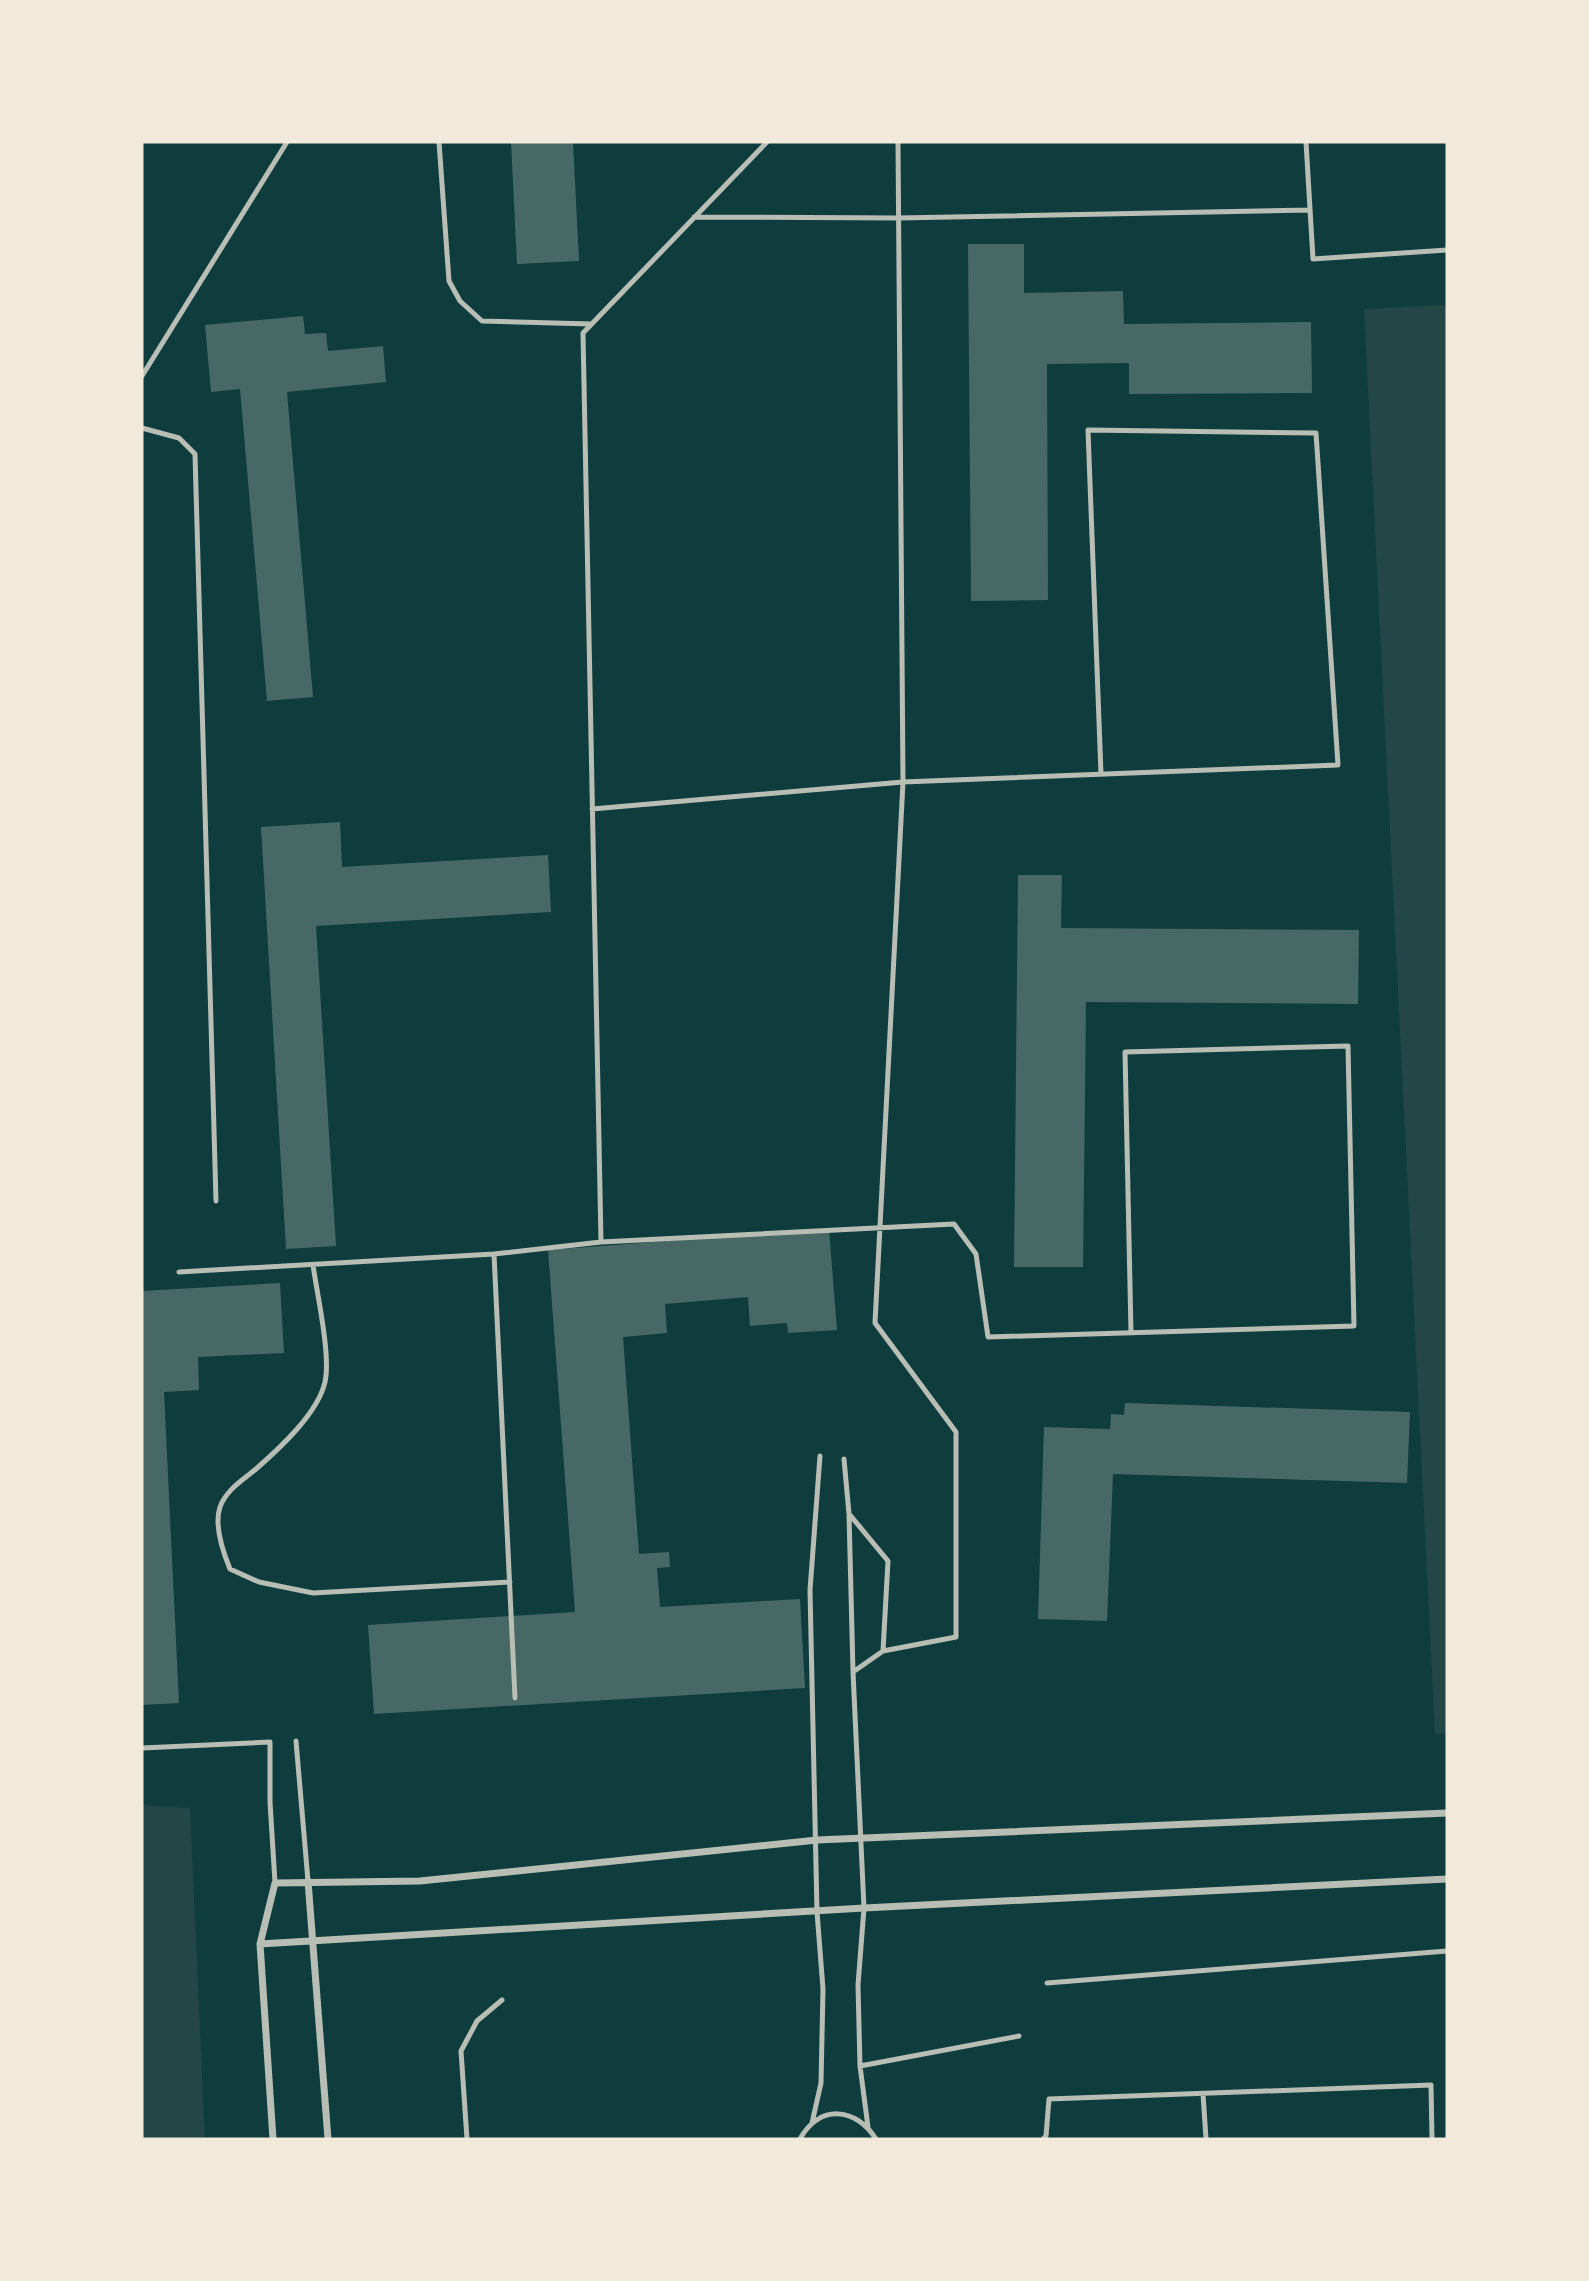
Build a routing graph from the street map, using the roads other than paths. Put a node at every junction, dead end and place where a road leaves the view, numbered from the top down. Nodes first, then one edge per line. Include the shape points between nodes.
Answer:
1 (287, 142) edge
2 (439, 142) edge
3 (767, 142) edge
4 (898, 142) edge
5 (1306, 142) edge
6 (1310, 210) junction
7 (694, 218) junction
8 (898, 218) junction
9 (1447, 250) edge
10 (591, 324) junction
11 (142, 376) edge
12 (142, 428) edge
13 (1101, 774) junction
14 (903, 782) junction
15 (592, 809) junction
16 (216, 1201) dead end
17 (879, 1229) junction
18 (601, 1242) junction
19 (494, 1254) junction
20 (313, 1265) junction
21 (179, 1272) dead end
22 (1131, 1332) junction
23 (820, 1456) dead end
24 (844, 1459) dead end
25 (849, 1514) junction
26 (510, 1583) junction
27 (883, 1651) junction
28 (853, 1672) junction
29 (515, 1698) dead end
30 (296, 1741) dead end
31 (142, 1748) edge
32 (1447, 1813) edge
33 (860, 1838) junction
34 (817, 1840) junction
35 (1447, 1879) edge
36 (308, 1881) junction
37 (275, 1883) junction
38 (864, 1908) junction
39 (817, 1912) junction
40 (314, 1941) junction
41 (260, 1944) junction
42 (1447, 1951) edge
43 (1047, 1983) dead end
44 (502, 2000) dead end
45 (1019, 2036) dead end
46 (860, 2066) junction
47 (1203, 2094) junction
48 (812, 2123) junction
49 (868, 2127) junction
50 (273, 2139) edge
51 (328, 2139) edge
52 (467, 2139) edge
53 (800, 2139) edge
54 (876, 2139) edge
55 (1043, 2139) edge
56 (1206, 2139) edge
57 (1432, 2139) edge

1 - 11 lane
2 - 10 lane via 449,281 460,301 482,321
3 - 7 lane
4 - 8 lane
5 - 6 lane
6 - 8 lane
6 - 9 lane via 1313,259
7 - 8 lane
7 - 10 lane
8 - 14 lane
10 - 15 lane via 583,333
12 - 16 lane via 179,438 195,454
13 - 13 lane via 1338,765 1316,433 1088,430
13 - 14 lane
14 - 15 lane
14 - 17 lane
15 - 18 lane
17 - 18 lane
17 - 22 lane via 954,1224 976,1255 988,1337
17 - 27 lane via 875,1323 956,1432 956,1637
18 - 19 lane
19 - 20 lane
19 - 26 lane
20 - 21 lane
20 - 26 lane via 325,1382 316,1406 295,1430 226,1495 219,1510 221,1548 230,1569 259,1582 313,1592
22 - 22 lane via 1354,1326 1348,1046 1125,1052
23 - 34 lane via 810,1590
24 - 25 lane
25 - 27 lane via 888,1560
25 - 28 lane
26 - 29 lane
27 - 28 lane
28 - 33 lane
30 - 36 lane
31 - 37 lane via 270,1742
32 - 33 street
33 - 34 street
33 - 38 lane
34 - 36 street via 420,1881
34 - 39 lane
35 - 38 street
36 - 37 street
36 - 40 street
37 - 41 street
38 - 39 street
38 - 46 lane via 858,1985
39 - 40 street
39 - 48 lane via 823,1989 821,2083
40 - 41 street
40 - 51 street
41 - 50 street
42 - 43 lane
44 - 52 lane via 477,2021 461,2051
45 - 46 lane
46 - 49 lane
47 - 55 lane via 1049,2099
47 - 56 lane
47 - 57 lane via 1431,2085
48 - 49 lane via 831,2114 844,2114
48 - 53 lane
49 - 54 lane

